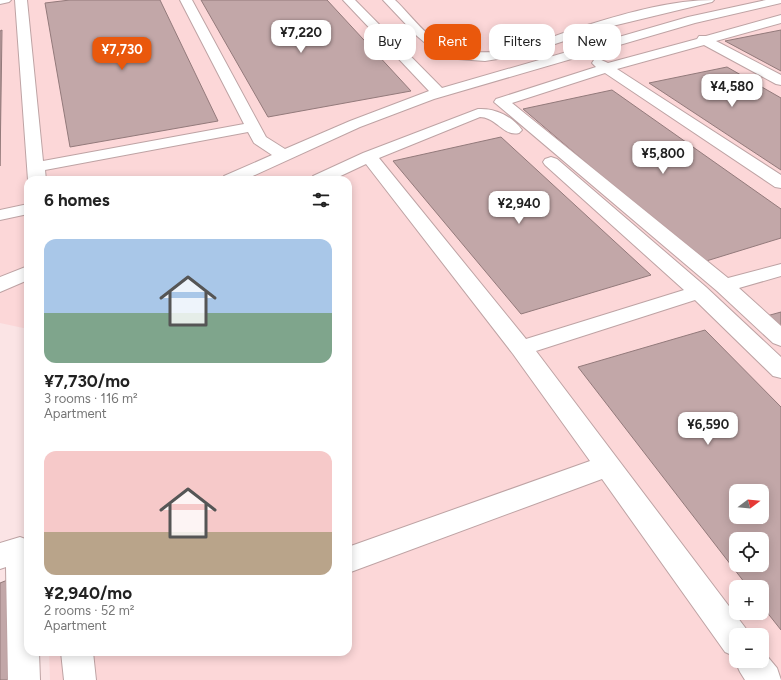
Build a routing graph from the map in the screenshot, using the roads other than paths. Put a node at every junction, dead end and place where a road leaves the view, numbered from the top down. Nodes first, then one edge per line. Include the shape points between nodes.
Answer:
1 (5, 0) edge
2 (22, 0) edge
3 (186, 0) edge
4 (349, 0) edge
5 (389, 0) edge
6 (708, 0) edge
7 (781, 0) edge
8 (0, 1) edge
9 (781, 19) edge
10 (555, 40) edge
11 (621, 40) edge
12 (703, 40) junction
13 (563, 57) edge
14 (489, 58) edge
15 (522, 60) edge
16 (594, 60) edge
17 (533, 66) junction
18 (606, 68) junction
19 (781, 81) edge
20 (442, 93) junction
21 (253, 127) junction
22 (284, 156) junction
23 (369, 156) junction
24 (37, 173) edge
25 (239, 176) edge
26 (327, 176) edge
27 (781, 183) edge
28 (24, 210) edge
29 (0, 215) edge
30 (781, 270) edge
31 (24, 274) edge
32 (0, 285) edge
33 (724, 286) junction
34 (699, 292) junction
35 (781, 338) edge
36 (520, 348) junction
37 (781, 370) edge
38 (607, 466) junction
39 (0, 556) edge
40 (352, 559) edge
41 (729, 632) edge
42 (756, 668) edge
43 (24, 680) edge
44 (765, 680) edge

1 - 8 street
2 - 24 street
3 - 21 street
4 - 20 street
5 - 14 street via 431,43 442,50 458,55
6 - 10 street via 595,26
7 - 11 street via 692,20
9 - 12 street
12 - 18 street
12 - 19 street
13 - 17 street
15 - 17 street
16 - 18 street
17 - 20 street
18 - 27 street
18 - 33 street via 501,102
20 - 22 street via 356,124
21 - 22 street via 260,140
21 - 24 street
22 - 25 street
23 - 26 street
23 - 34 street via 478,113 489,113 499,117
23 - 36 street
28 - 29 street
30 - 33 street
31 - 32 street
33 - 35 street
34 - 36 street
34 - 37 street
36 - 38 street
38 - 40 street
38 - 41 street
39 - 43 street via 20,550
42 - 44 street

